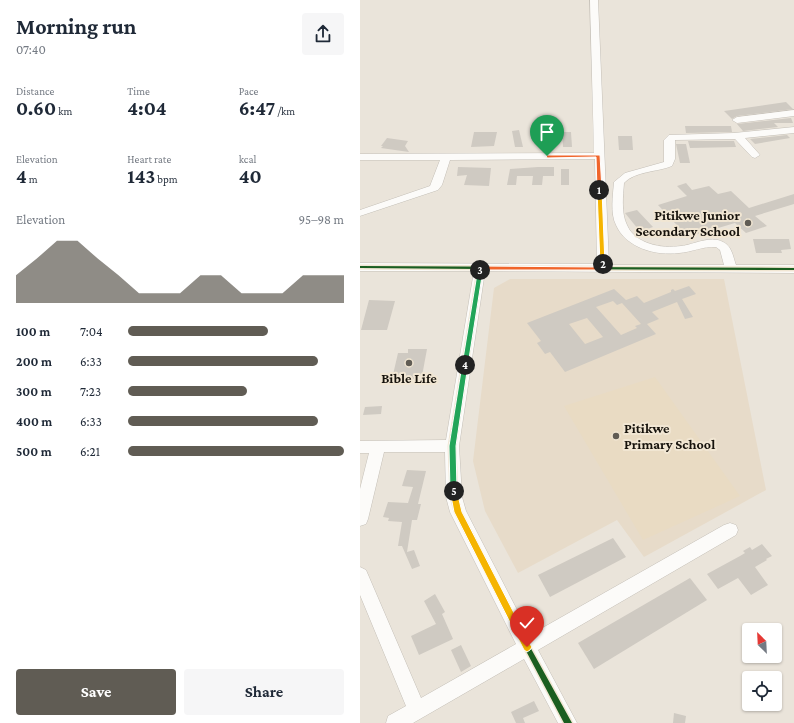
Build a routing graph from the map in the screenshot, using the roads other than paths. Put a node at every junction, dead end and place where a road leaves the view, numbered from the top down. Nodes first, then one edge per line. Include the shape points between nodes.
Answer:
1 (594, 0) edge
2 (794, 114) edge
3 (736, 120) dead end
4 (794, 130) edge
5 (738, 136) junction
6 (755, 155) dead end
7 (598, 156) junction
8 (360, 157) edge
9 (446, 157) junction
10 (360, 212) edge
11 (360, 267) edge
12 (480, 268) junction
13 (603, 268) junction
14 (731, 269) junction
15 (794, 269) edge
16 (452, 446) junction
17 (360, 447) edge
18 (378, 447) junction
19 (360, 519) edge
20 (730, 530) dead end
21 (360, 576) edge
22 (527, 647) junction
23 (417, 710) junction
24 (396, 723) edge
25 (568, 723) edge

1 - 7 street
2 - 3 street
4 - 5 street
5 - 6 street
5 - 14 street via 672,137 669,140 668,164 626,176 618,184 620,223 632,238 649,247 666,250 719,244 725,249
7 - 9 street
7 - 13 street
8 - 9 street
9 - 10 street via 434,188
11 - 12 street
12 - 13 street
12 - 16 street
13 - 14 street
14 - 15 street
16 - 18 street
16 - 22 street via 454,497 458,512
17 - 18 street
18 - 19 street
20 - 22 street
21 - 23 street
22 - 23 street
22 - 25 street
23 - 24 street

